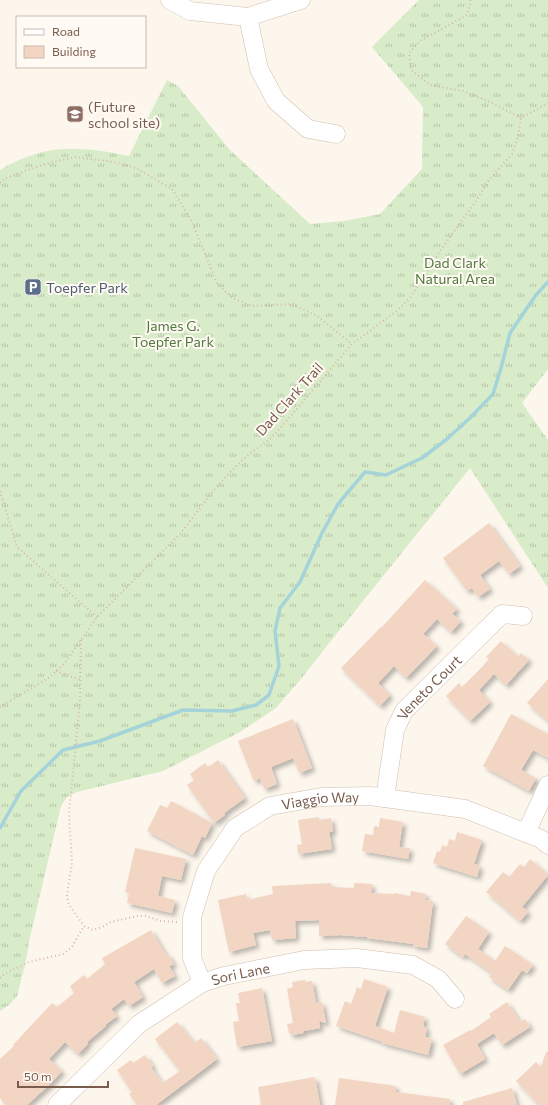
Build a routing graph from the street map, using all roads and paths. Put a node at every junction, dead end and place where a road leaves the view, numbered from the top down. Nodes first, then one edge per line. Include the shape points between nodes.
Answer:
1 (170, 0) edge
2 (301, 0) edge
3 (470, 0) edge
4 (248, 17) junction
5 (548, 103) edge
6 (521, 118) junction
7 (336, 134) dead end
8 (0, 183) edge
9 (352, 344) junction
10 (0, 491) edge
11 (523, 616) dead end
12 (97, 617) junction
13 (81, 640) junction
14 (56, 671) junction
15 (81, 680) junction
16 (0, 707) edge
17 (548, 785) edge
18 (385, 798) junction
19 (526, 833) junction
20 (548, 845) edge
21 (180, 923) dead end
22 (84, 926) junction
23 (0, 978) edge
24 (202, 983) junction
25 (455, 999) dead end
26 (57, 1105) edge

1 - 4 street via 190,11
2 - 4 street
3 - 6 path via 467,15 420,41 409,53 411,70 430,85 463,91
4 - 7 street via 259,69 276,101 308,129
5 - 6 path
6 - 9 path, Dad Clark Trail via 512,154 489,180 410,298 394,314
8 - 9 path via 6,178 42,165 75,158 114,162 136,168 172,188 191,220 217,283 232,298 251,306 292,304 317,316
9 - 12 path, Dad Clark Trail via 269,440 231,471 180,534
10 - 12 path via 17,547
11 - 18 street, Veneto Court via 502,614 404,711 395,730
12 - 13 path, Dad Clark Trail
13 - 14 path, Dad Clark Trail
13 - 15 path
14 - 15 path
14 - 16 path, Dad Clark Trail
15 - 22 path via 68,822 72,863 67,895 69,905
17 - 19 street
18 - 19 street, Viaggio Way via 466,809
18 - 24 street, Viaggio Way via 321,797 270,806 235,828 206,871 192,917 192,958
19 - 20 street, Viaggio Way
21 - 22 path via 137,916 111,922 93,930
22 - 23 path via 72,947 63,954 29,962
24 - 25 street, Sori Lane via 304,960 357,958 413,965 438,979
24 - 26 street, Sori Lane via 139,1024

